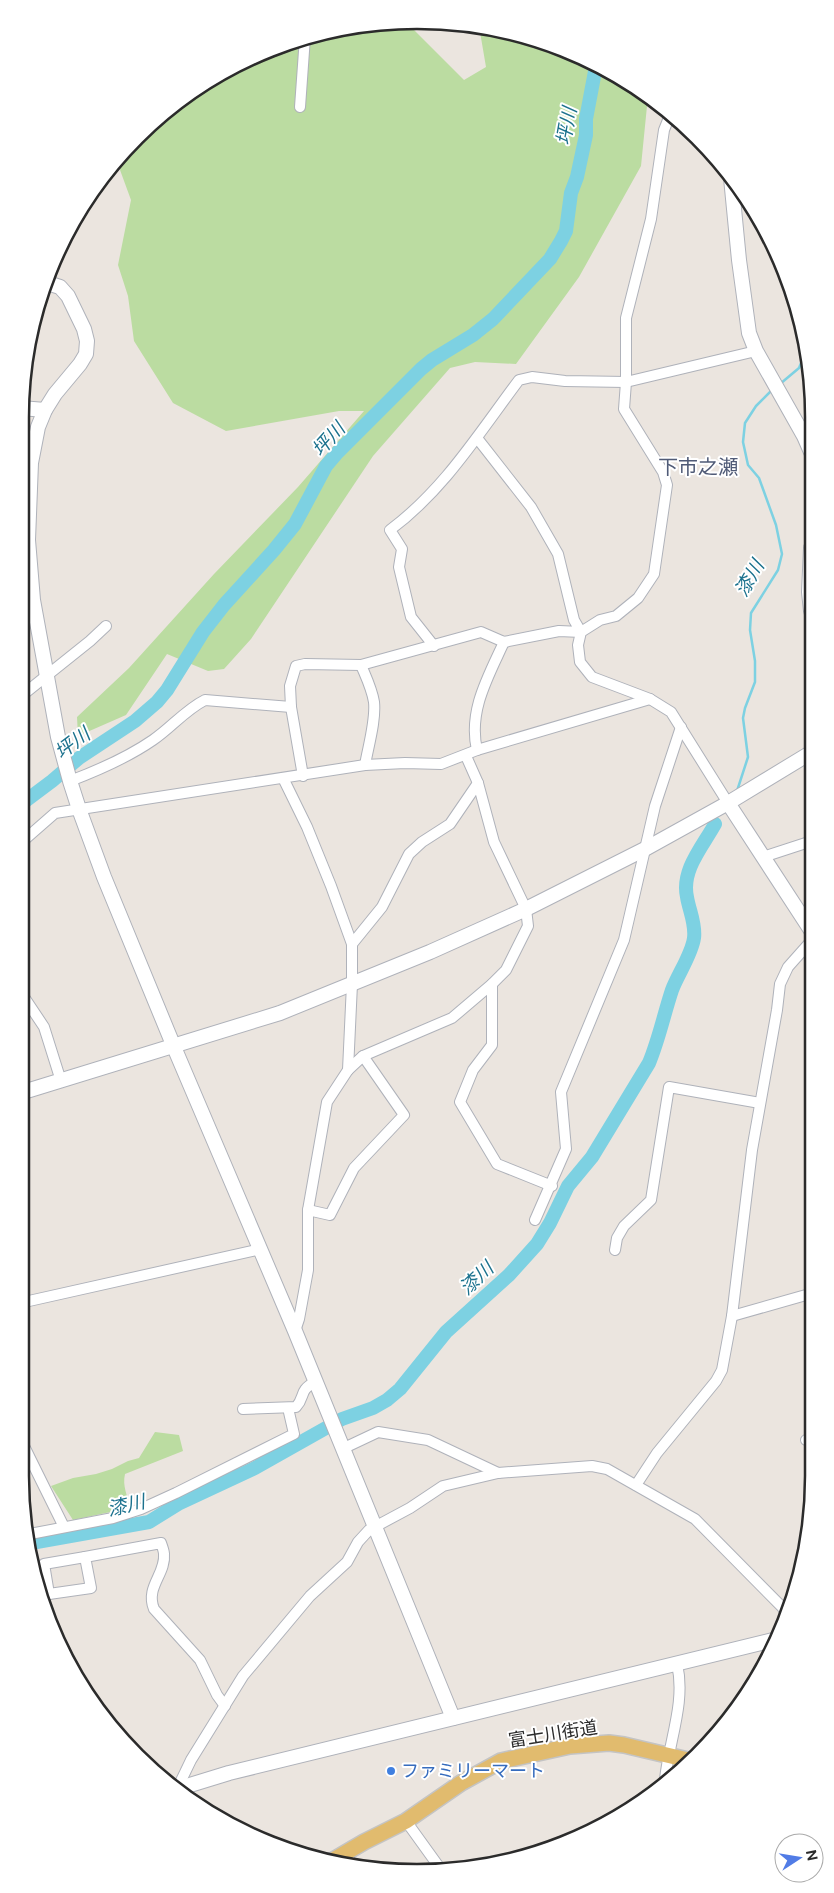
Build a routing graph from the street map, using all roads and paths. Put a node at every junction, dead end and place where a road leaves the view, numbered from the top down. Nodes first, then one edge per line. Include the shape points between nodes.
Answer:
1 (304, 46) edge
2 (300, 107) dead end
3 (668, 121) edge
4 (732, 191) edge
5 (52, 284) edge
6 (759, 356) junction
7 (626, 382) junction
8 (29, 409) edge
9 (46, 410) junction
10 (477, 438) junction
11 (805, 440) edge
12 (29, 518) edge
13 (29, 552) edge
14 (106, 626) dead end
15 (580, 632) junction
16 (504, 642) junction
17 (434, 646) junction
18 (360, 665) junction
19 (46, 677) junction
20 (29, 689) edge
21 (650, 699) junction
22 (291, 707) junction
23 (681, 727) junction
24 (477, 750) junction
25 (466, 756) junction
26 (805, 756) edge
27 (365, 766) junction
28 (69, 776) junction
29 (303, 776) junction
30 (283, 778) junction
31 (478, 783) junction
32 (728, 802) junction
33 (79, 809) junction
34 (29, 836) edge
35 (805, 843) edge
36 (645, 849) junction
37 (763, 857) junction
38 (526, 910) junction
39 (805, 921) edge
40 (352, 944) junction
41 (805, 948) edge
42 (352, 984) junction
43 (492, 984) junction
44 (29, 1004) edge
45 (174, 1047) junction
46 (363, 1056) junction
47 (348, 1070) junction
48 (61, 1081) junction
49 (29, 1090) edge
50 (760, 1103) junction
51 (552, 1186) junction
52 (308, 1210) junction
53 (535, 1220) dead end
54 (261, 1249) junction
55 (615, 1250) dead end
56 (805, 1295) edge
57 (29, 1301) edge
58 (732, 1316) junction
59 (295, 1331) junction
60 (315, 1382) junction
61 (288, 1408) junction
62 (243, 1409) dead end
63 (342, 1449) junction
64 (29, 1456) edge
65 (498, 1473) junction
66 (636, 1485) junction
67 (375, 1526) junction
68 (64, 1527) junction
69 (33, 1533) edge
70 (85, 1557) junction
71 (49, 1594) joint
72 (782, 1608) edge
73 (768, 1641) edge
74 (677, 1664) junction
75 (225, 1706) junction
76 (453, 1718) junction
77 (668, 1757) junction
78 (683, 1759) edge
79 (666, 1774) edge
80 (181, 1784) edge
81 (183, 1786) edge
82 (406, 1821) junction
83 (346, 1852) junction
84 (339, 1856) edge
85 (348, 1858) edge
86 (437, 1863) edge

1 - 2 street
3 - 7 street via 651,219 626,318
4 - 6 street via 749,333
5 - 9 street via 60,287 68,296 87,341 86,354
6 - 7 street
6 - 11 street
7 - 10 street via 532,377 519,380
7 - 15 street via 624,409 663,472 666,485 654,574 638,598 616,616 600,620
8 - 9 street
9 - 12 street via 32,454
10 - 15 street via 531,507 558,554 574,620
10 - 17 street via 430,495 390,530 402,549 399,567 411,617
13 - 19 street via 33,600
14 - 19 street
15 - 16 street via 559,631
15 - 21 street via 580,662 592,677
16 - 17 street via 481,632
16 - 24 street via 478,699 474,737
17 - 18 street
18 - 22 street via 296,666 290,686
18 - 27 street via 369,682 374,703
19 - 20 street
19 - 28 street
21 - 23 street via 671,712
21 - 24 street
22 - 28 street via 205,700 194,705 154,740 109,766
22 - 29 street
23 - 32 street
23 - 36 street via 655,806
24 - 25 street
25 - 27 street via 441,764
25 - 31 street
26 - 32 street
27 - 29 street
28 - 33 street
29 - 30 street
30 - 33 street
30 - 40 street via 307,827
31 - 38 street via 494,842
31 - 40 street via 450,824 409,854 382,907
32 - 36 street
32 - 37 street
33 - 34 street via 56,813
33 - 45 street
35 - 37 street
36 - 38 street
36 - 51 street via 624,940 561,1092 566,1149
37 - 39 street
38 - 42 street
38 - 43 street via 528,926 506,970
40 - 42 street
41 - 50 street via 788,967 780,984
42 - 45 street via 280,1013
42 - 47 street
43 - 46 street via 452,1018
43 - 51 street via 492,1045 473,1070 460,1102 497,1164
44 - 48 street via 44,1027
45 - 48 street
45 - 54 street
46 - 47 street
46 - 52 street via 404,1115 354,1168 330,1215
47 - 52 street via 326,1102
48 - 49 street
50 - 55 street via 669,1088 651,1200 624,1226
50 - 58 street
51 - 53 street
52 - 59 street via 308,1270
54 - 57 street
54 - 59 street
56 - 58 street
58 - 66 street via 722,1370 716,1381 657,1453
59 - 60 street
60 - 61 street via 302,1392 296,1407
60 - 63 street
61 - 62 street
61 - 68 street via 294,1434 141,1509
63 - 65 street via 378,1432 412,1436 428,1440
63 - 67 street
64 - 68 street
65 - 66 street via 592,1466 607,1469
65 - 67 street via 443,1486
66 - 72 street via 695,1519
67 - 75 street via 358,1542 347,1562 310,1596 271,1642
67 - 76 street
68 - 69 street
70 - 71 street via 44,1564
70 - 71 street via 90,1588
70 - 75 street via 161,1542 164,1555 151,1602 200,1660
73 - 74 street
74 - 76 street
74 - 77 street via 678,1711
75 - 80 street via 191,1760
76 - 81 street
77 - 78 main road, 富士川街道
77 - 79 street
77 - 82 main road, 富士川街道 via 609,1743 570,1746 501,1761 461,1783
82 - 83 main road, 富士川街道
82 - 86 street
83 - 84 main road, 富士川街道
83 - 85 street

